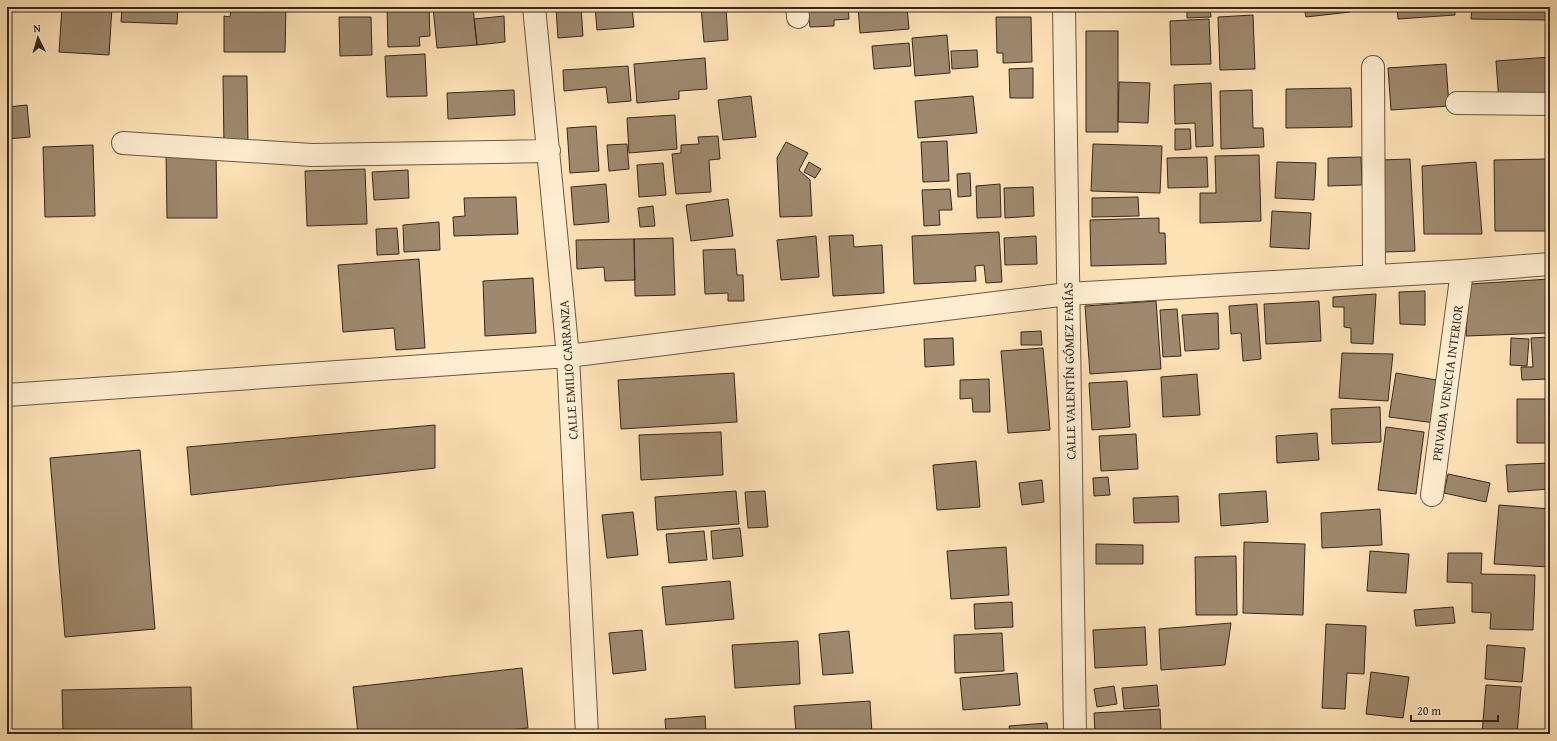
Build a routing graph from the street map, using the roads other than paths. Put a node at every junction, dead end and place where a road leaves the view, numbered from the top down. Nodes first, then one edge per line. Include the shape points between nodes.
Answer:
1 (534, 7) edge
2 (1064, 7) edge
3 (1373, 67) dead end
4 (1457, 103) dead end
5 (1550, 104) edge
6 (123, 143) dead end
7 (549, 151) junction
8 (1550, 264) edge
9 (1462, 271) junction
10 (1374, 276) junction
11 (1068, 294) junction
12 (568, 356) junction
13 (7, 395) edge
14 (1432, 495) dead end
15 (587, 734) edge
16 (1075, 734) edge

1 - 7 street, CALLE EMILIO CARRANZA
2 - 11 street, CALLE VALENTÍN GÓMEZ FARÍAS
3 - 10 street
4 - 5 street
6 - 7 street via 312,155
7 - 12 street, CALLE EMILIO CARRANZA
8 - 9 street
9 - 10 street
9 - 14 street, PRIVADA VENECIA INTERIOR
10 - 11 street
11 - 12 street
11 - 16 street, CALLE VALENTÍN GÓMEZ FARÍAS
12 - 13 street
12 - 15 street, CALLE EMILIO CARRANZA

